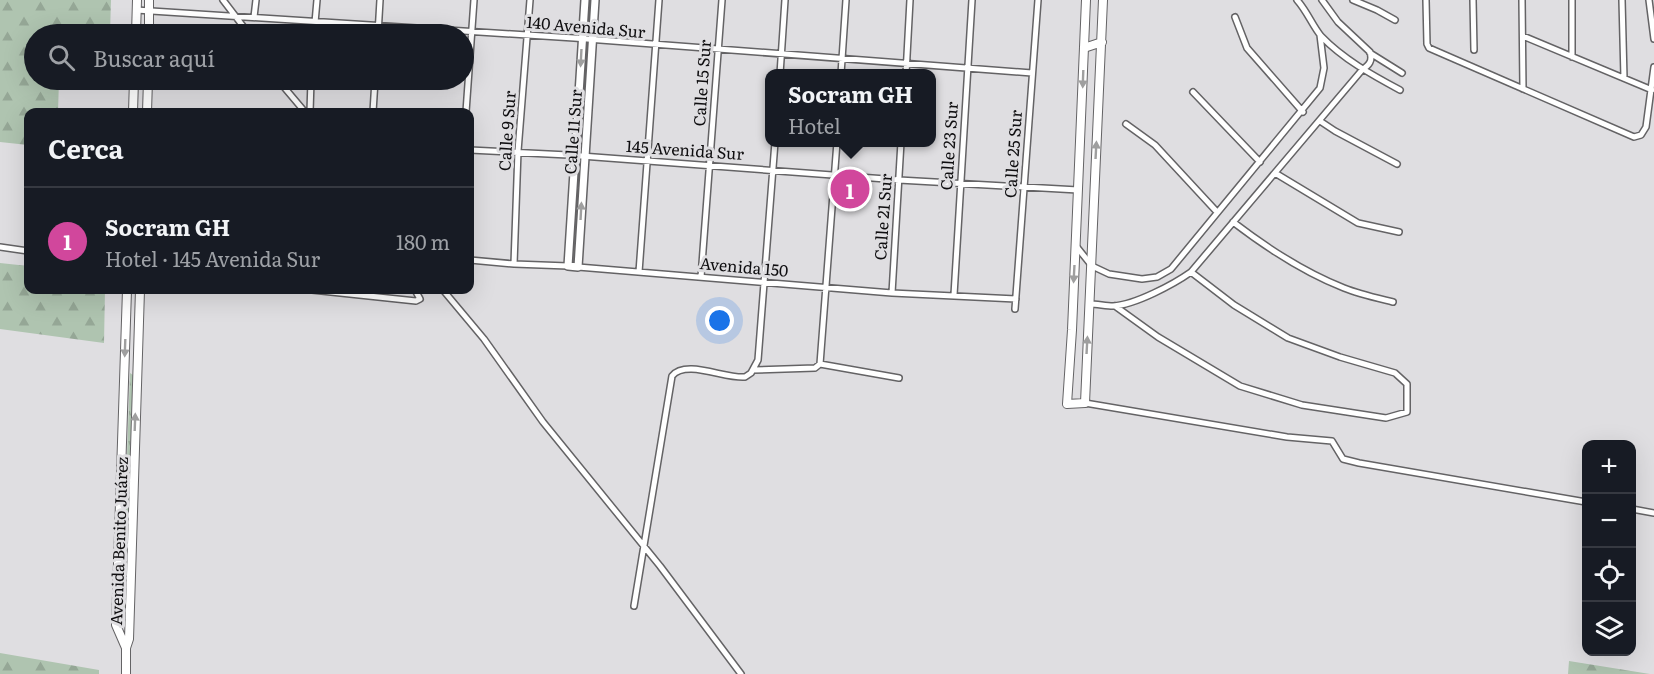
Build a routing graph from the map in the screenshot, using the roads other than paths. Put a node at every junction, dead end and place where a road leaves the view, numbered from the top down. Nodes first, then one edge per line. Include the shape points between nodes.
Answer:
1 (137, 0) edge
2 (149, 0) edge
3 (223, 0) edge
4 (256, 0) edge
5 (317, 0) edge
6 (381, 0) edge
7 (474, 0) edge
8 (530, 0) edge
9 (585, 0) edge
10 (595, 0) edge
11 (658, 0) edge
12 (722, 0) edge
13 (785, 0) edge
14 (846, 0) edge
15 (910, 0) edge
16 (972, 0) edge
17 (1038, 0) edge
18 (1086, 0) edge
19 (1103, 0) edge
20 (1297, 0) edge
21 (1322, 0) edge
22 (1353, 0) edge
23 (1426, 0) edge
24 (1473, 0) edge
25 (1522, 0) edge
26 (1572, 0) edge
27 (1622, 0) edge
28 (1649, 0) edge
29 (136, 10) junction
30 (149, 11) junction
31 (236, 16) junction
32 (255, 17) junction
33 (1235, 17) dead end
34 (1395, 20) dead end
35 (315, 22) junction
36 (136, 24) edge
37 (148, 24) edge
38 (242, 24) edge
39 (346, 24) edge
40 (378, 24) edge
41 (473, 24) edge
42 (474, 33) edge
43 (528, 35) junction
44 (1320, 35) junction
45 (1523, 36) junction
46 (582, 39) junction
47 (1654, 39) edge
48 (593, 40) junction
49 (1102, 42) junction
50 (655, 46) junction
51 (1084, 48) junction
52 (1474, 50) dead end
53 (718, 51) junction
54 (1370, 52) junction
55 (781, 55) junction
56 (1572, 57) junction
57 (842, 59) junction
58 (906, 64) junction
59 (1654, 67) edge
60 (780, 69) edge
61 (841, 69) edge
62 (906, 69) edge
63 (968, 69) junction
64 (1362, 70) junction
65 (1032, 73) junction
66 (1402, 73) dead end
67 (1624, 78) junction
68 (1523, 88) junction
69 (134, 90) edge
70 (148, 90) edge
71 (286, 90) edge
72 (311, 90) edge
73 (374, 90) edge
74 (468, 90) edge
75 (1400, 90) dead end
76 (1652, 90) junction
77 (1193, 92) dead end
78 (133, 108) edge
79 (147, 108) edge
80 (302, 108) edge
81 (310, 108) edge
82 (373, 108) edge
83 (466, 108) edge
84 (1302, 111) junction
85 (1320, 121) junction
86 (1126, 124) dead end
87 (775, 147) edge
88 (837, 147) edge
89 (901, 147) edge
90 (474, 150) edge
91 (519, 152) junction
92 (575, 155) junction
93 (584, 156) junction
94 (647, 160) junction
95 (1260, 162) junction
96 (710, 164) junction
97 (1397, 164) dead end
98 (774, 170) junction
99 (1275, 173) junction
100 (834, 175) junction
101 (899, 180) junction
102 (960, 182) junction
103 (1023, 187) junction
104 (1078, 190) junction
105 (1217, 212) junction
106 (1233, 222) junction
107 (1399, 232) dead end
108 (1076, 246) junction
109 (0, 248) edge
110 (24, 251) edge
111 (474, 260) edge
112 (514, 264) junction
113 (568, 266) junction
114 (1092, 266) junction
115 (578, 267) junction
116 (639, 272) junction
117 (1191, 272) junction
118 (701, 277) junction
119 (765, 283) junction
120 (827, 287) junction
121 (892, 293) junction
122 (127, 294) edge
123 (140, 294) edge
124 (352, 294) edge
125 (417, 294) edge
126 (445, 294) edge
127 (954, 295) junction
128 (1016, 299) junction
129 (1393, 302) dead end
130 (1090, 304) junction
131 (1115, 306) junction
132 (1015, 309) dead end
133 (820, 364) junction
134 (753, 370) junction
135 (899, 378) dead end
136 (1085, 403) junction
137 (1582, 501) edge
138 (1636, 510) edge
139 (1654, 513) edge
140 (643, 545) junction
141 (634, 606) dead end
142 (126, 648) junction
143 (126, 674) edge
144 (741, 674) edge

1 - 29 main road
2 - 30 main road
3 - 31 street
4 - 32 street
5 - 35 street
6 - 40 street
7 - 41 street
8 - 43 street, Calle 9 Sur
9 - 46 street, Calle 11 Sur
10 - 48 street, Calle 11 Sur
11 - 50 street
12 - 53 street, Calle 15 Sur
13 - 55 street
14 - 57 street
15 - 58 street
16 - 63 street, Calle 23 Sur
17 - 65 street, Calle 25 Sur
18 - 51 main road
19 - 49 main road
20 - 44 street
21 - 54 street via 1338,22
22 - 34 street
23 - 68 street via 1429,48
24 - 52 street
25 - 45 street
26 - 56 street
27 - 67 street
28 - 47 street
29 - 30 street, 140 Avenida Sur
29 - 36 main road
30 - 31 street, 140 Avenida Sur
30 - 37 main road
31 - 32 street, 140 Avenida Sur
31 - 38 street
32 - 35 street, 140 Avenida Sur
33 - 84 street via 1247,48
35 - 39 street, 140 Avenida Sur
42 - 43 street, 140 Avenida Sur
43 - 46 street, 140 Avenida Sur
43 - 91 street, Calle 9 Sur
44 - 64 street
44 - 84 street via 1324,68 1320,88
45 - 56 street
45 - 68 street
46 - 48 street, 140 Avenida Sur
46 -> 92 street, Calle 11 Sur
48 - 50 street, 140 Avenida Sur
48 - 93 street, Calle 11 Sur
49 - 51 main road
114 -> 49 main road
50 - 53 street, 140 Avenida Sur
50 - 94 street
51 -> 104 main road
53 - 55 street, 140 Avenida Sur
53 - 96 street, Calle 15 Sur
54 - 64 street via 1370,64
54 - 66 street
55 - 57 street, 140 Avenida Sur
55 - 60 street
56 - 67 street
57 - 58 street, 140 Avenida Sur
57 - 61 street
58 - 62 street
58 - 63 street, 140 Avenida Sur
59 - 76 street
63 - 65 street, 140 Avenida Sur
63 - 102 street, Calle 23 Sur
64 - 75 street
64 - 85 street
65 - 103 street, Calle 25 Sur
67 - 76 street
68 - 76 street via 1634,137 1646,128
69 - 78 main road
70 - 79 main road
71 - 80 street
72 - 81 street
73 - 82 street
74 - 83 street
77 - 95 street
84 - 95 street
85 - 97 street
85 - 99 street
86 - 105 street via 1155,145
87 - 98 street
88 - 100 street
89 - 101 street, Calle 21 Sur
90 - 91 street, 145 Avenida Sur
91 - 92 street, 145 Avenida Sur
91 - 112 street, Calle 9 Sur
92 - 93 street, 145 Avenida Sur
92 - 113 street, Calle 11 Sur
93 - 94 street, 145 Avenida Sur
115 -> 93 street, Calle 11 Sur
94 - 96 street, 145 Avenida Sur
94 - 116 street
95 - 105 street
96 - 98 street, 145 Avenida Sur
96 - 118 street, Calle 15 Sur
98 - 100 street, 145 Avenida Sur
98 - 119 street
99 - 106 street
99 - 107 street via 1358,223
100 - 101 street, 145 Avenida Sur
100 - 120 street
101 - 102 street, 145 Avenida Sur
101 - 121 street, Calle 21 Sur
102 - 103 street, 145 Avenida Sur
102 - 127 street, Calle 23 Sur
103 - 104 street, 145 Avenida Sur
103 - 128 street, Calle 25 Sur
104 - 108 main road
105 - 114 street via 1171,269 1157,277 1120,276
106 - 117 street
106 - 129 street via 1304,269 1345,289
108 - 114 street
108 -> 136 main road via 1067,404
109 - 110 street
111 - 112 street, Avenida 150
112 - 113 street, Avenida 150
113 - 115 street, Avenida 150
114 - 130 main road
115 - 116 street, Avenida 150
116 - 118 street, Avenida 150
117 - 131 street via 1147,296
117 - 131 street via 1234,306 1288,338 1395,373 1407,384 1407,412 1386,418 1302,405 1240,386
118 - 119 street, Avenida 150
119 - 120 street, Avenida 150
119 - 134 street via 758,360
120 - 121 street, Avenida 150
120 - 133 street
121 - 127 street, Avenida 150
122 -> 142 main road, Avenida Benito Juárez via 116,626
142 -> 123 main road, Avenida Benito Juárez
124 - 125 street via 416,301 420,299
126 - 140 street via 484,339 543,423
127 - 128 street, Avenida 150
128 - 132 street, Calle 25 Sur
130 - 131 street
136 -> 130 main road
133 - 134 street via 815,368
133 - 135 street
134 - 140 street via 741,377 687,369 672,376
136 - 137 street via 1275,436 1332,441 1343,459 1359,463
138 - 139 street
140 - 141 street
140 - 144 street
142 - 143 main road

